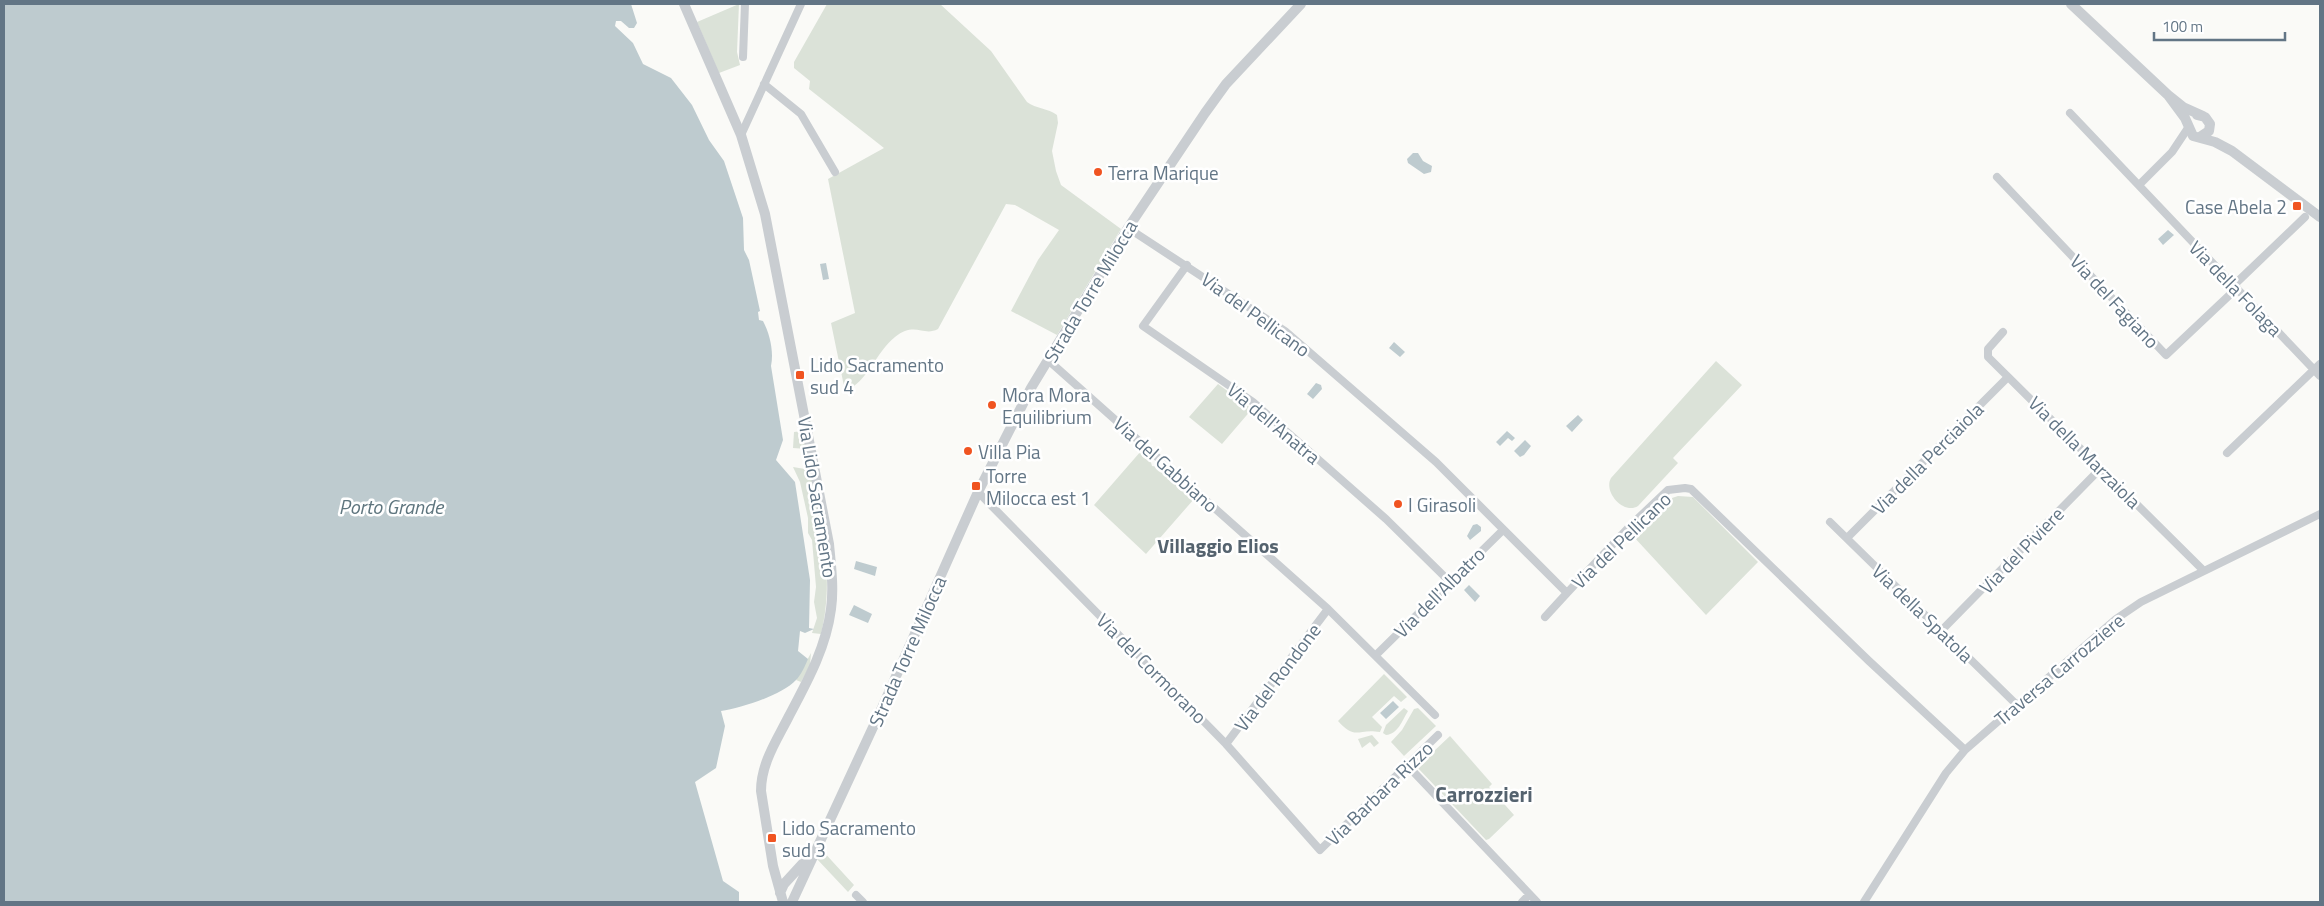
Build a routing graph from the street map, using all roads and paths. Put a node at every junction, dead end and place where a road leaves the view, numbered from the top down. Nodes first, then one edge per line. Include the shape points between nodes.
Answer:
1 (684, 4) edge
2 (744, 4) edge
3 (801, 4) edge
4 (1301, 4) edge
5 (2071, 4) edge
6 (743, 57) dead end
7 (764, 84) junction
8 (2168, 95) junction
9 (2070, 112) dead end
10 (2203, 116) junction
11 (2210, 124) junction
12 (2188, 127) junction
13 (741, 135) junction
14 (2199, 137) junction
15 (2232, 151) junction
16 (2172, 152) junction
17 (835, 172) dead end
18 (1997, 177) dead end
19 (2138, 185) junction
20 (2304, 217) dead end
21 (2320, 217) edge
22 (1128, 228) junction
23 (1187, 265) junction
24 (2235, 286) junction
25 (2004, 332) dead end
26 (1048, 360) junction
27 (2318, 370) edge
28 (2008, 377) junction
29 (2227, 454) dead end
30 (2101, 468) junction
31 (978, 492) junction
32 (2320, 514) edge
33 (1830, 522) dead end
34 (1503, 530) junction
35 (1847, 538) junction
36 (2203, 570) junction
37 (1450, 582) junction
38 (1567, 593) junction
39 (1328, 609) junction
40 (1545, 617) dead end
41 (1942, 631) junction
42 (1376, 655) junction
43 (2017, 705) junction
44 (1435, 715) dead end
45 (1438, 735) dead end
46 (1226, 744) junction
47 (1965, 750) junction
48 (1407, 765) junction
49 (1320, 850) joint
50 (814, 852) junction
51 (773, 866) junction
52 (800, 866) junction
53 (797, 888) junction
54 (856, 895) dead end
55 (1530, 895) junction
56 (782, 897) edge
57 (792, 902) edge
58 (863, 902) edge
59 (1522, 902) edge
60 (1536, 902) edge
61 (1864, 902) edge

1 - 13 street, Via Lido Sacramento
2 - 6 street
3 - 7 street
4 - 22 street, Strada Torre Milocca via 1226,84
5 - 8 street
7 - 13 street
7 - 17 street via 801,114
8 - 10 street
8 - 12 street
9 - 19 street, Via della Folaga
10 - 11 street
10 - 12 street via 2193,117
11 - 14 street via 2209,131
11 - 15 street
12 - 14 street via 2191,134
12 - 16 street
13 - 51 street, Via Lido Sacramento via 765,214 824,516 833,579 831,610 821,650 762,771 761,790
14 - 15 street
14 - 16 street
15 - 21 street
16 - 19 street
18 - 24 street, Via del Fagiano via 2166,355
19 - 24 street, Via della Folaga
20 - 24 street, Via del Fagiano
22 - 23 street, Via del Pellicano
22 - 26 street, Strada Torre Milocca
23 - 34 street, Via del Pellicano via 1285,331 1436,462
23 - 37 street, Via dell'Anatra via 1143,326 1253,402 1386,519
24 - 27 street, Via della Folaga
25 - 28 street, Via della Marzaiola via 1988,348 1988,357
26 - 31 street, Strada Torre Milocca
26 - 39 street, Via del Gabbiano
27 - 29 street
28 - 30 street, Via della Marzaiola
28 - 35 street, Via della Perciaiola
30 - 36 street, Via della Marzaiola
30 - 41 street, Via del Piviere
31 - 46 street, Via del Cormorano
31 - 50 street, Strada Torre Milocca
32 - 36 street, Traversa Carrozziere
33 - 35 street, Via della Spatola
34 - 37 street, Via dell'Albatro
34 - 38 street, Via del Pellicano
35 - 41 street, Via della Spatola
36 - 43 street, Traversa Carrozziere via 2141,602 2116,619
37 - 42 street, Via dell'Albatro
38 - 40 street
38 - 47 street, Via del Pellicano via 1668,490 1692,489
39 - 42 street, Via del Gabbiano
39 - 46 street, Via del Rondone
41 - 43 street, Via della Spatola
42 - 44 street, Via del Gabbiano
43 - 47 street, Traversa Carrozziere
45 - 48 street, Via Barbara Rizzo
46 - 49 street, Via del Cormorano
47 - 61 street, Traversa Carrozziere via 1946,773
48 - 49 street, Via Barbara Rizzo
48 - 55 street
50 - 52 street
50 - 53 street, Strada Torre Milocca
51 - 52 street via 784,871
51 - 56 street, Via Lido Sacramento
52 - 56 street via 784,884
53 - 56 street
53 - 57 street, Strada Torre Milocca
54 - 58 street
55 - 59 street
55 - 60 street

